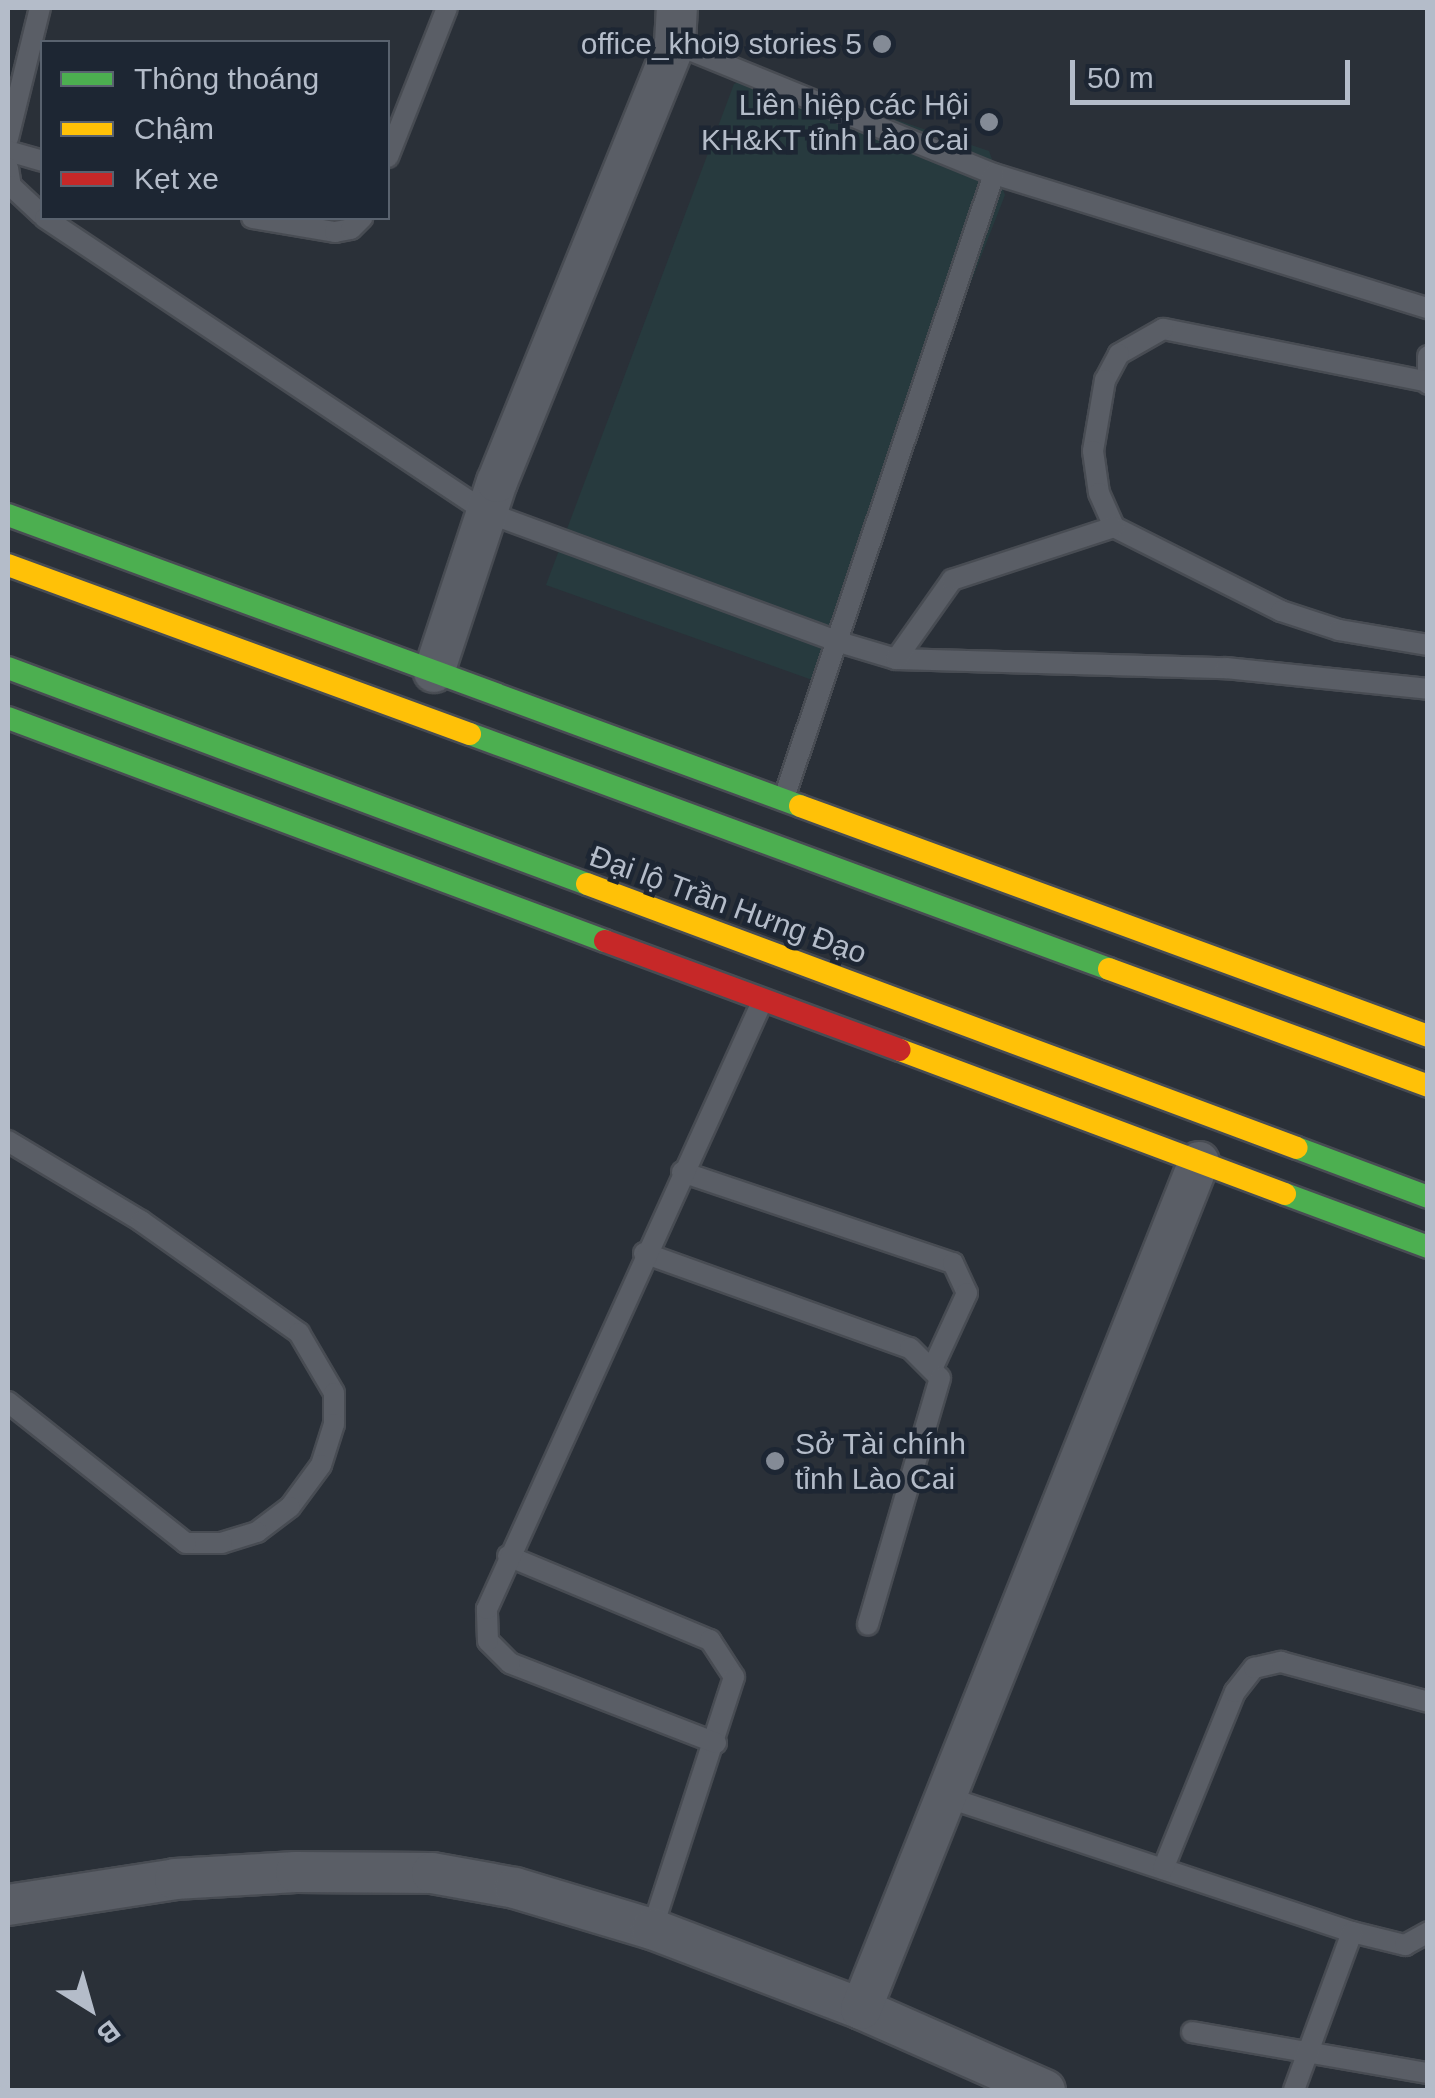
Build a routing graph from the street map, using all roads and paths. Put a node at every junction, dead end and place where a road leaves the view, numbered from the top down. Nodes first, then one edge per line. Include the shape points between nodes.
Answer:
1 (40, 8) edge
2 (447, 8) edge
3 (676, 26) edge
4 (8, 138) edge
5 (8, 151) edge
6 (390, 152) edge
7 (40, 160) edge
8 (8, 168) edge
9 (994, 174) junction
10 (40, 212) edge
11 (50, 220) edge
12 (264, 220) edge
13 (360, 220) edge
14 (1428, 308) edge
15 (1428, 356) edge
16 (1426, 383) edge
17 (486, 512) junction
18 (8, 515) edge
19 (1114, 528) junction
20 (8, 565) edge
21 (839, 642) junction
22 (1428, 646) edge
23 (896, 659) junction
24 (8, 668) edge
25 (434, 672) junction
26 (1428, 689) edge
27 (8, 718) edge
28 (783, 800) junction
29 (763, 1001) junction
30 (1428, 1036) edge
31 (1428, 1086) edge
32 (8, 1141) edge
33 (1199, 1162) junction
34 (682, 1172) junction
35 (1428, 1197) edge
36 (1428, 1247) edge
37 (644, 1253) junction
38 (933, 1367) junction
39 (8, 1402) edge
40 (508, 1556) junction
41 (868, 1624) dead end
42 (1428, 1702) edge
43 (716, 1743) junction
44 (946, 1797) junction
45 (1163, 1869) junction
46 (8, 1905) edge
47 (652, 1929) junction
48 (1352, 1932) junction
49 (1428, 1932) edge
50 (862, 2009) junction
51 (1192, 2032) dead end
52 (1308, 2056) junction
53 (1428, 2073) edge
54 (1045, 2090) edge
55 (1294, 2090) edge

1 - 4 lane
2 - 6 lane
3 - 9 lane
3 - 17 street
5 - 7 lane
8 - 10 lane via 11,186
9 - 14 lane
9 - 21 lane
11 - 17 lane
12 - 13 lane via 335,232
15 - 16 lane
16 - 19 lane via 1197,332 1142,335 1119,354 1096,414 1099,493
17 - 21 lane
17 - 25 street
18 - 25 main road
19 - 22 lane via 1281,611 1339,630
19 - 23 lane via 952,580
20 - 31 main road
21 - 23 lane
21 - 28 lane
23 - 26 lane via 1226,668
24 - 35 main road, Đại lộ Trần Hưng Đạo
25 - 28 main road
27 - 29 main road
28 - 30 main road
29 - 33 main road
29 - 34 lane
32 - 39 lane via 141,1221 299,1333 334,1393 334,1424 321,1465 290,1507 257,1532 222,1543 186,1544
33 - 36 main road
33 - 44 street
34 - 37 lane
34 - 38 lane via 953,1263 968,1293
37 - 38 lane via 910,1348
37 - 40 lane
38 - 41 lane via 940,1394
40 - 43 lane via 710,1640 734,1677
40 - 43 lane via 487,1610 488,1641 510,1662
42 - 45 lane via 1281,1662 1254,1668 1235,1692
43 - 47 lane
44 - 45 lane
44 - 50 street
45 - 48 lane
46 - 47 street via 175,1879 367,1871 515,1888
47 - 50 street
48 - 49 lane via 1405,1945
48 - 52 lane
50 - 54 street
51 - 52 lane
52 - 53 lane
52 - 55 lane

